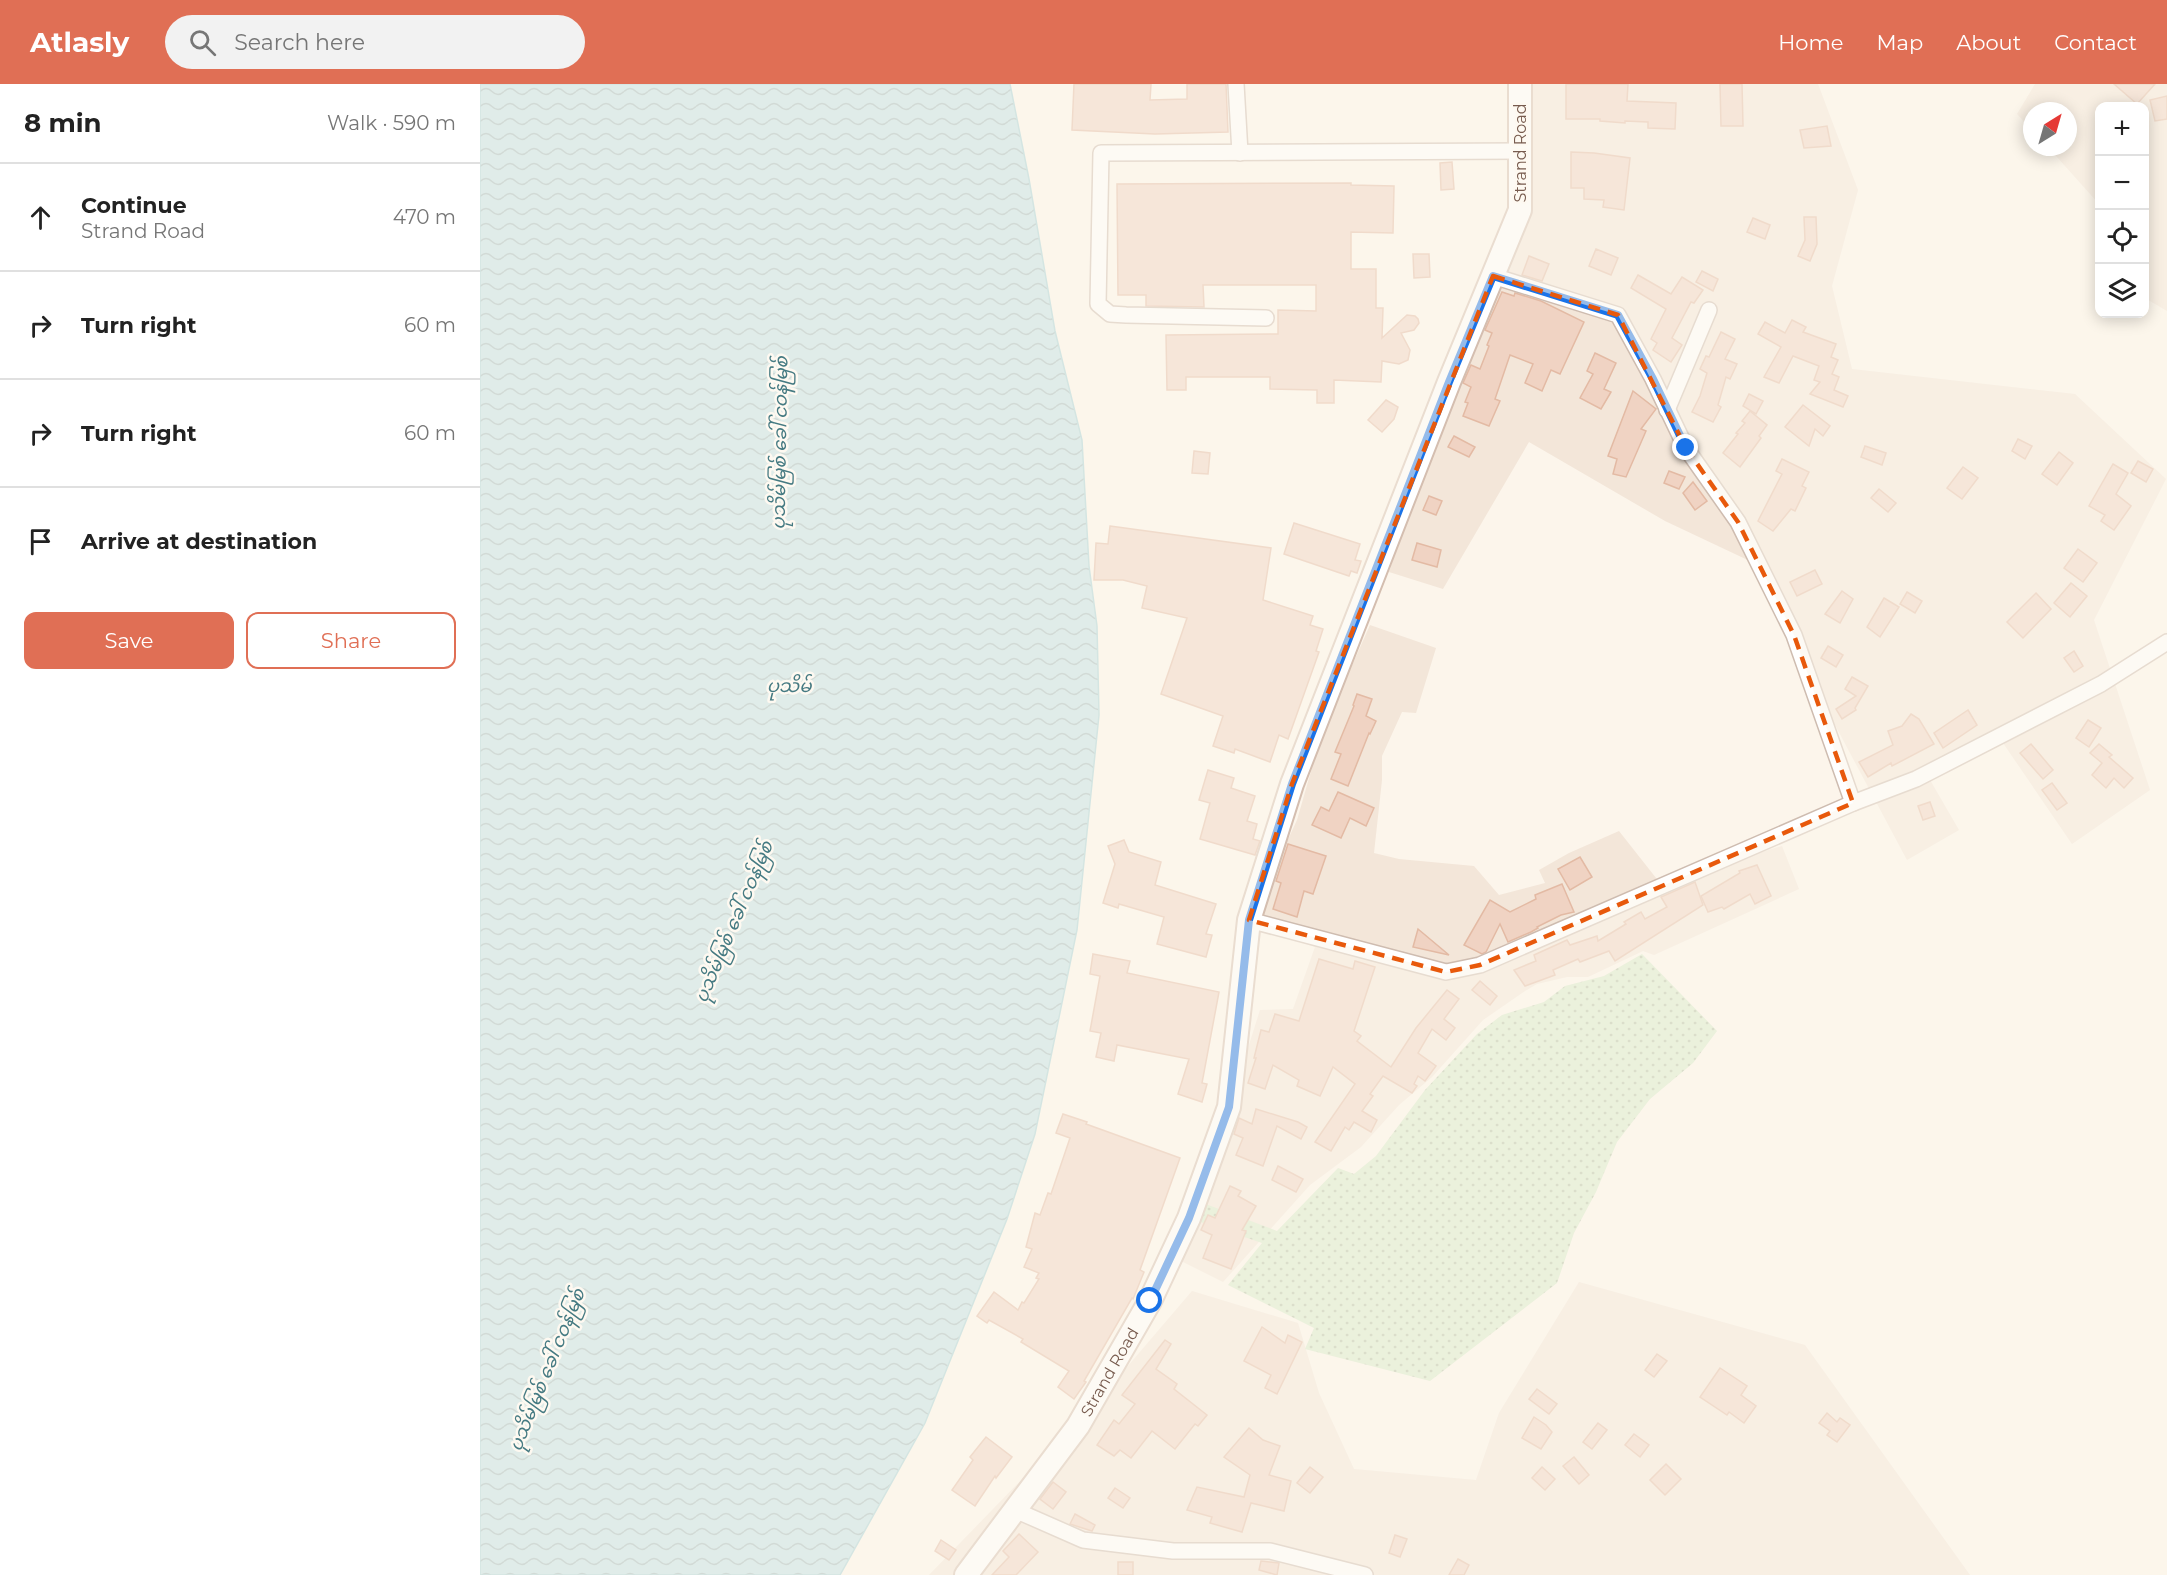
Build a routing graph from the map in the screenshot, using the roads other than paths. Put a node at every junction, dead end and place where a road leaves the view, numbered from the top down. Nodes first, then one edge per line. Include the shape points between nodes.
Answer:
1 (1236, 84) edge
2 (1520, 84) edge
3 (1521, 151) junction
4 (1240, 153) junction
5 (1493, 276) junction
6 (1709, 310) dead end
7 (1266, 318) dead end
8 (1667, 410) junction
9 (2167, 642) edge
10 (1853, 803) junction
11 (1249, 920) junction
12 (1015, 1510) junction
13 (966, 1575) edge
14 (1365, 1575) edge

1 - 4 street
2 - 3 main road, Strand Road
3 - 4 street
3 - 5 main road, Strand Road via 1520,210
4 - 7 street via 1101,153 1098,304 1118,315
5 - 8 street via 1618,315
5 - 11 main road, Strand Road via 1292,784
6 - 8 street
8 - 10 street via 1686,448 1738,522 1794,635
9 - 10 street via 2102,684 1916,779
10 - 11 street via 1480,965 1446,972
11 - 12 main road, Strand Road via 1229,1107 1189,1218 1150,1301 1078,1426
12 - 13 main road, Strand Road
12 - 14 street via 1083,1540 1173,1551 1270,1551

